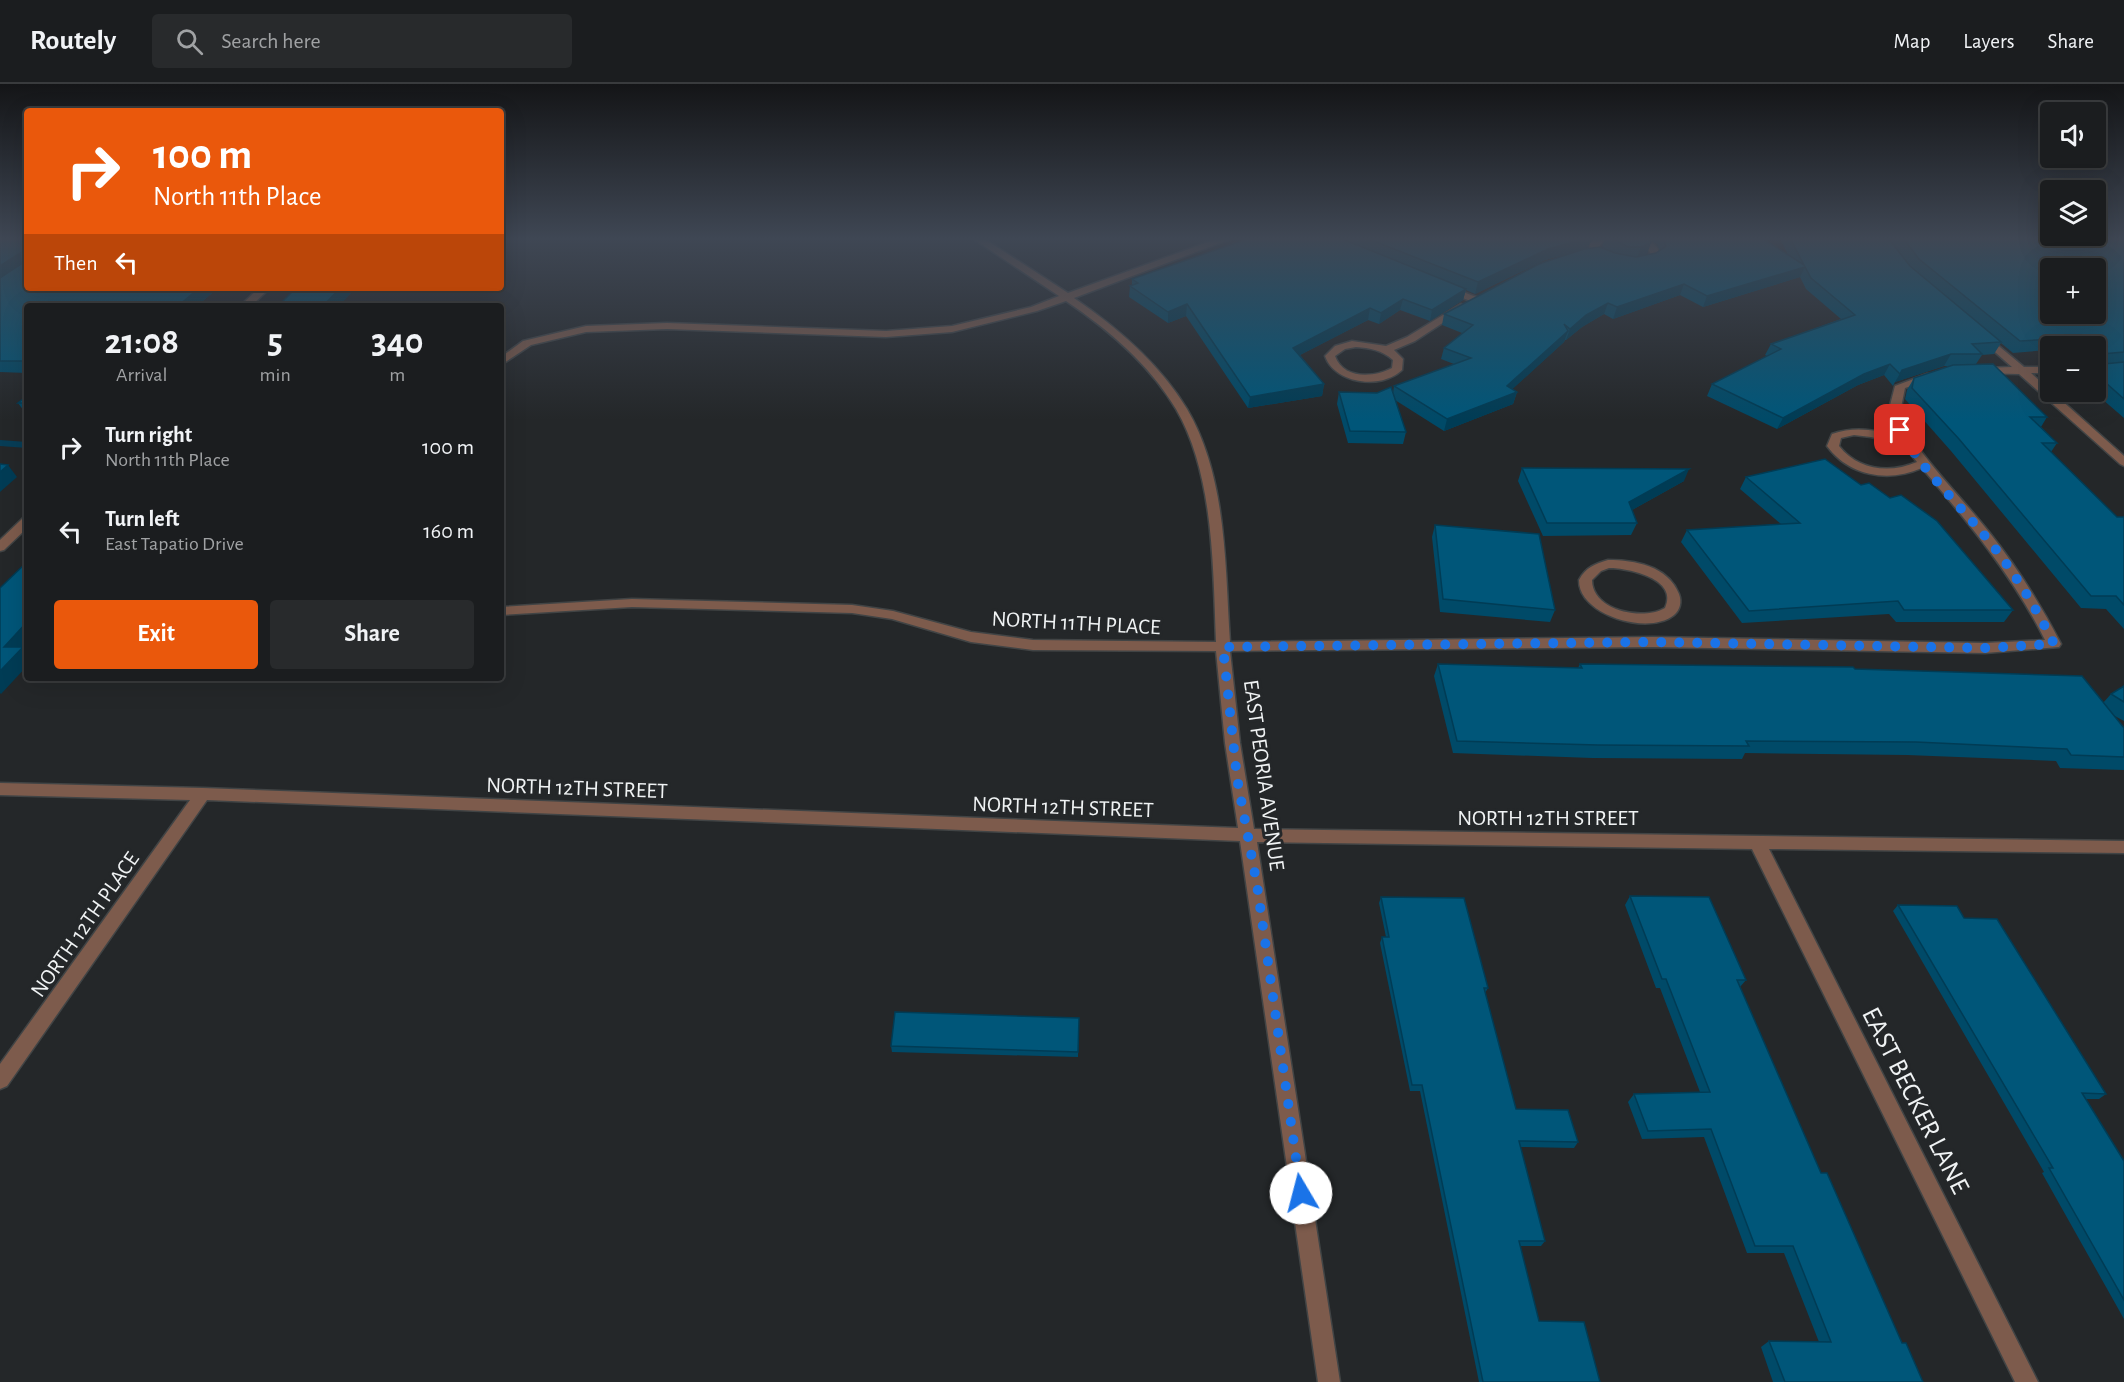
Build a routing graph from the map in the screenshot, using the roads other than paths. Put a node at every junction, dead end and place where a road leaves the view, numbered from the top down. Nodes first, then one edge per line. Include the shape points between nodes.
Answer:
1 (1060, 299) edge
2 (1067, 299) edge
3 (1480, 299) edge
4 (1971, 325) edge
5 (1386, 350) junction
6 (504, 360) edge
7 (2040, 370) edge
8 (1945, 371) edge
9 (1966, 371) edge
10 (2024, 371) junction
11 (1907, 443) junction
12 (2124, 462) edge
13 (1923, 463) junction
14 (24, 524) edge
15 (0, 547) edge
16 (504, 611) edge
17 (1641, 619) junction
18 (1653, 642) junction
19 (1223, 647) junction
20 (0, 789) edge
21 (203, 794) junction
22 (1248, 836) junction
23 (1757, 842) junction
24 (2124, 847) edge
25 (0, 1080) edge
26 (1329, 1382) edge
27 (2027, 1382) edge

1 - 6 street via 1002,318 922,332 667,326 586,329 527,343
2 - 19 street, EAST PEORIA AVENUE via 1107,324 1133,347 1168,388 1194,434 1208,483
3 - 5 street
4 - 10 street
5 - 5 street via 1366,344 1347,345 1333,351 1330,361 1350,375 1382,377 1399,365 1398,359
7 - 10 street
8 - 11 street via 1900,386 1893,417
9 - 10 street
10 - 12 street
11 - 13 street
11 - 13 street via 1851,431 1836,436 1833,446 1846,460 1875,471 1903,472
13 - 18 street, NORTH 11TH PLACE via 1986,536 2034,605 2054,644 1985,648
14 - 15 street
16 - 19 street, NORTH 11TH PLACE via 632,603 802,606 893,615 971,637 1033,645
17 - 17 street via 1661,615 1674,607 1675,598 1663,580 1651,572 1622,564 1589,572 1585,588 1595,601 1612,612
17 - 18 street
18 - 19 street, NORTH 11TH PLACE
19 - 22 street, EAST PEORIA AVENUE via 1237,778
20 - 21 street, NORTH 12TH STREET
21 - 22 street, NORTH 12TH STREET
21 - 25 street, NORTH 12TH PLACE
22 - 23 street, NORTH 12TH STREET
22 - 26 street, EAST PEORIA AVENUE
23 - 24 street, NORTH 12TH STREET
23 - 27 street, EAST BECKER LANE

